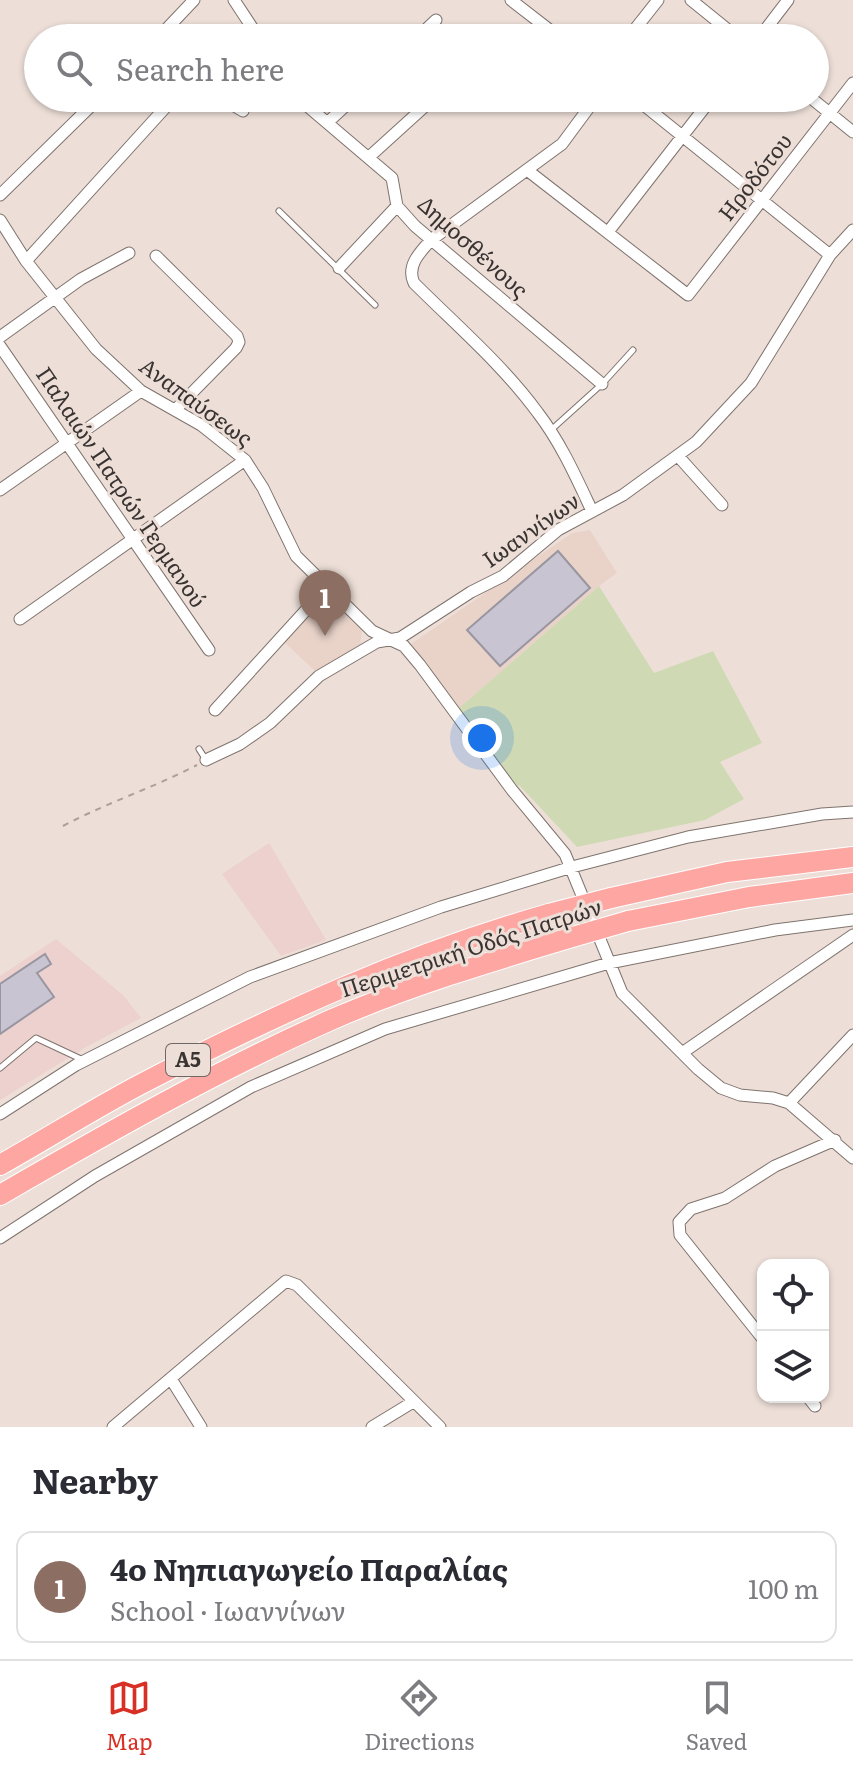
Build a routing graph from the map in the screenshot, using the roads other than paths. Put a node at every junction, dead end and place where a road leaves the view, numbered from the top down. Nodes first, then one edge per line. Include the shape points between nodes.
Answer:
1 (234, 0) edge
2 (511, 0) edge
3 (658, 0) edge
4 (691, 0) edge
5 (788, 0) edge
6 (186, 2) edge
7 (436, 20) dead end
8 (169, 24) edge
9 (250, 24) edge
10 (432, 24) edge
11 (542, 24) edge
12 (639, 24) edge
13 (721, 24) edge
14 (770, 24) edge
15 (853, 83) edge
16 (85, 112) edge
17 (161, 112) edge
18 (316, 112) edge
19 (339, 112) edge
20 (419, 112) edge
21 (586, 112) edge
22 (652, 112) edge
23 (701, 112) edge
24 (830, 113) junction
25 (328, 122) junction
26 (853, 132) edge
27 (682, 137) junction
28 (369, 157) junction
29 (527, 170) junction
30 (0, 195) edge
31 (763, 201) junction
32 (397, 206) junction
33 (279, 211) dead end
34 (0, 220) edge
35 (853, 230) edge
36 (608, 232) junction
37 (431, 240) junction
38 (129, 253) dead end
39 (830, 255) junction
40 (156, 256) dead end
41 (26, 261) junction
42 (339, 268) junction
43 (57, 296) junction
44 (375, 305) dead end
45 (0, 337) edge
46 (0, 346) edge
47 (633, 350) dead end
48 (602, 384) junction
49 (141, 391) junction
50 (175, 410) junction
51 (551, 431) junction
52 (67, 442) junction
53 (678, 456) junction
54 (245, 460) junction
55 (0, 490) edge
56 (722, 505) dead end
57 (592, 511) junction
58 (132, 539) junction
59 (327, 587) junction
60 (20, 619) dead end
61 (390, 640) junction
62 (209, 650) dead end
63 (215, 710) dead end
64 (199, 749) dead end
65 (206, 760) joint
66 (853, 812) edge
67 (853, 857) edge
68 (572, 867) junction
69 (853, 883) edge
70 (853, 920) edge
71 (853, 935) edge
72 (609, 963) junction
73 (853, 1035) edge
74 (682, 1053) junction
75 (84, 1061) junction
76 (0, 1068) edge
77 (789, 1103) junction
78 (0, 1114) edge
79 (835, 1140) junction
80 (852, 1153) edge
81 (0, 1165) edge
82 (0, 1195) edge
83 (0, 1238) edge
84 (757, 1331) edge
85 (171, 1379) junction
86 (413, 1402) junction
87 (113, 1427) edge
88 (201, 1427) edge
89 (372, 1427) edge
90 (440, 1427) edge

1 - 9 street
2 - 11 street
3 - 12 street
4 - 13 street
5 - 14 street
6 - 8 street
7 - 10 street
15 - 24 street, Ηροδότου
16 - 30 street
17 - 41 street
18 - 25 street, Δημοσθένους
19 - 25 street
20 - 28 street
21 - 29 street via 570,136
22 - 27 street
23 - 27 street
24 - 26 street
24 - 31 street, Ηροδότου
25 - 28 street, Δημοσθένους
27 - 31 street
27 - 36 street
28 - 32 street, Δημοσθένους via 392,178
29 - 36 street
29 - 37 street
31 - 36 street, Ηροδότου via 688,295
31 - 39 street
32 - 37 street, Δημοσθένους
32 - 42 street
33 - 42 lane
34 - 41 street, Αναπαύσεως
35 - 39 street, Ιωαννίνων
37 - 48 street, Δημοσθένους
37 - 51 street via 411,268 414,283 518,389
38 - 43 street
39 - 53 street, Ιωαννίνων via 751,383
40 - 50 street via 239,342
41 - 43 street, Αναπαύσεως
42 - 44 lane
43 - 45 street
43 - 49 street, Αναπαύσεως via 96,349
46 - 52 street, Παλαιών Πατρών Γερμανού
47 - 48 lane
48 - 51 lane
49 - 50 street, Αναπαύσεως
49 - 52 street
50 - 54 street, Αναπαύσεως
51 - 57 street
52 - 55 street
52 - 58 street, Παλαιών Πατρών Γερμανού
53 - 56 street
53 - 57 street, Ιωαννίνων
54 - 58 street
54 - 59 street, Αναπαύσεως via 296,556
57 - 61 street, Ιωαννίνων via 558,530 503,576
58 - 60 street
58 - 62 street, Παλαιών Πατρών Γερμανού
59 - 61 street, Αναπαύσεως via 372,631
59 - 63 street
61 - 65 street, Ιωαννίνων via 377,642 319,676 270,723
61 - 68 street, Αναπαύσεως via 404,646 420,665
64 - 65 lane
66 - 68 street via 688,837
67 - 81 highway, Περιμετρική Οδός Πατρών / Α5, bridge via 727,872 549,914 455,944 324,994 140,1084
68 - 72 street, Αναπαύσεως
68 - 75 street via 441,907 250,977
69 - 82 highway, Περιμετρική Οδός Πατρών / Α5, bridge via 628,921 454,973 335,1018 229,1067
70 - 72 street
71 - 74 street
72 - 74 street, Αναπαύσεως via 622,993
72 - 83 street via 385,1029 320,1055 251,1087 95,1176
73 - 77 street
74 - 77 street, Αναπαύσεως via 729,1092
75 - 76 lane via 36,1038
75 - 78 street
77 - 79 street
79 - 80 street
79 - 84 street via 775,1166 725,1198 691,1209 679,1222 680,1235
85 - 86 street via 286,1281 297,1285
85 - 87 street
85 - 88 street
86 - 89 street
86 - 90 street

